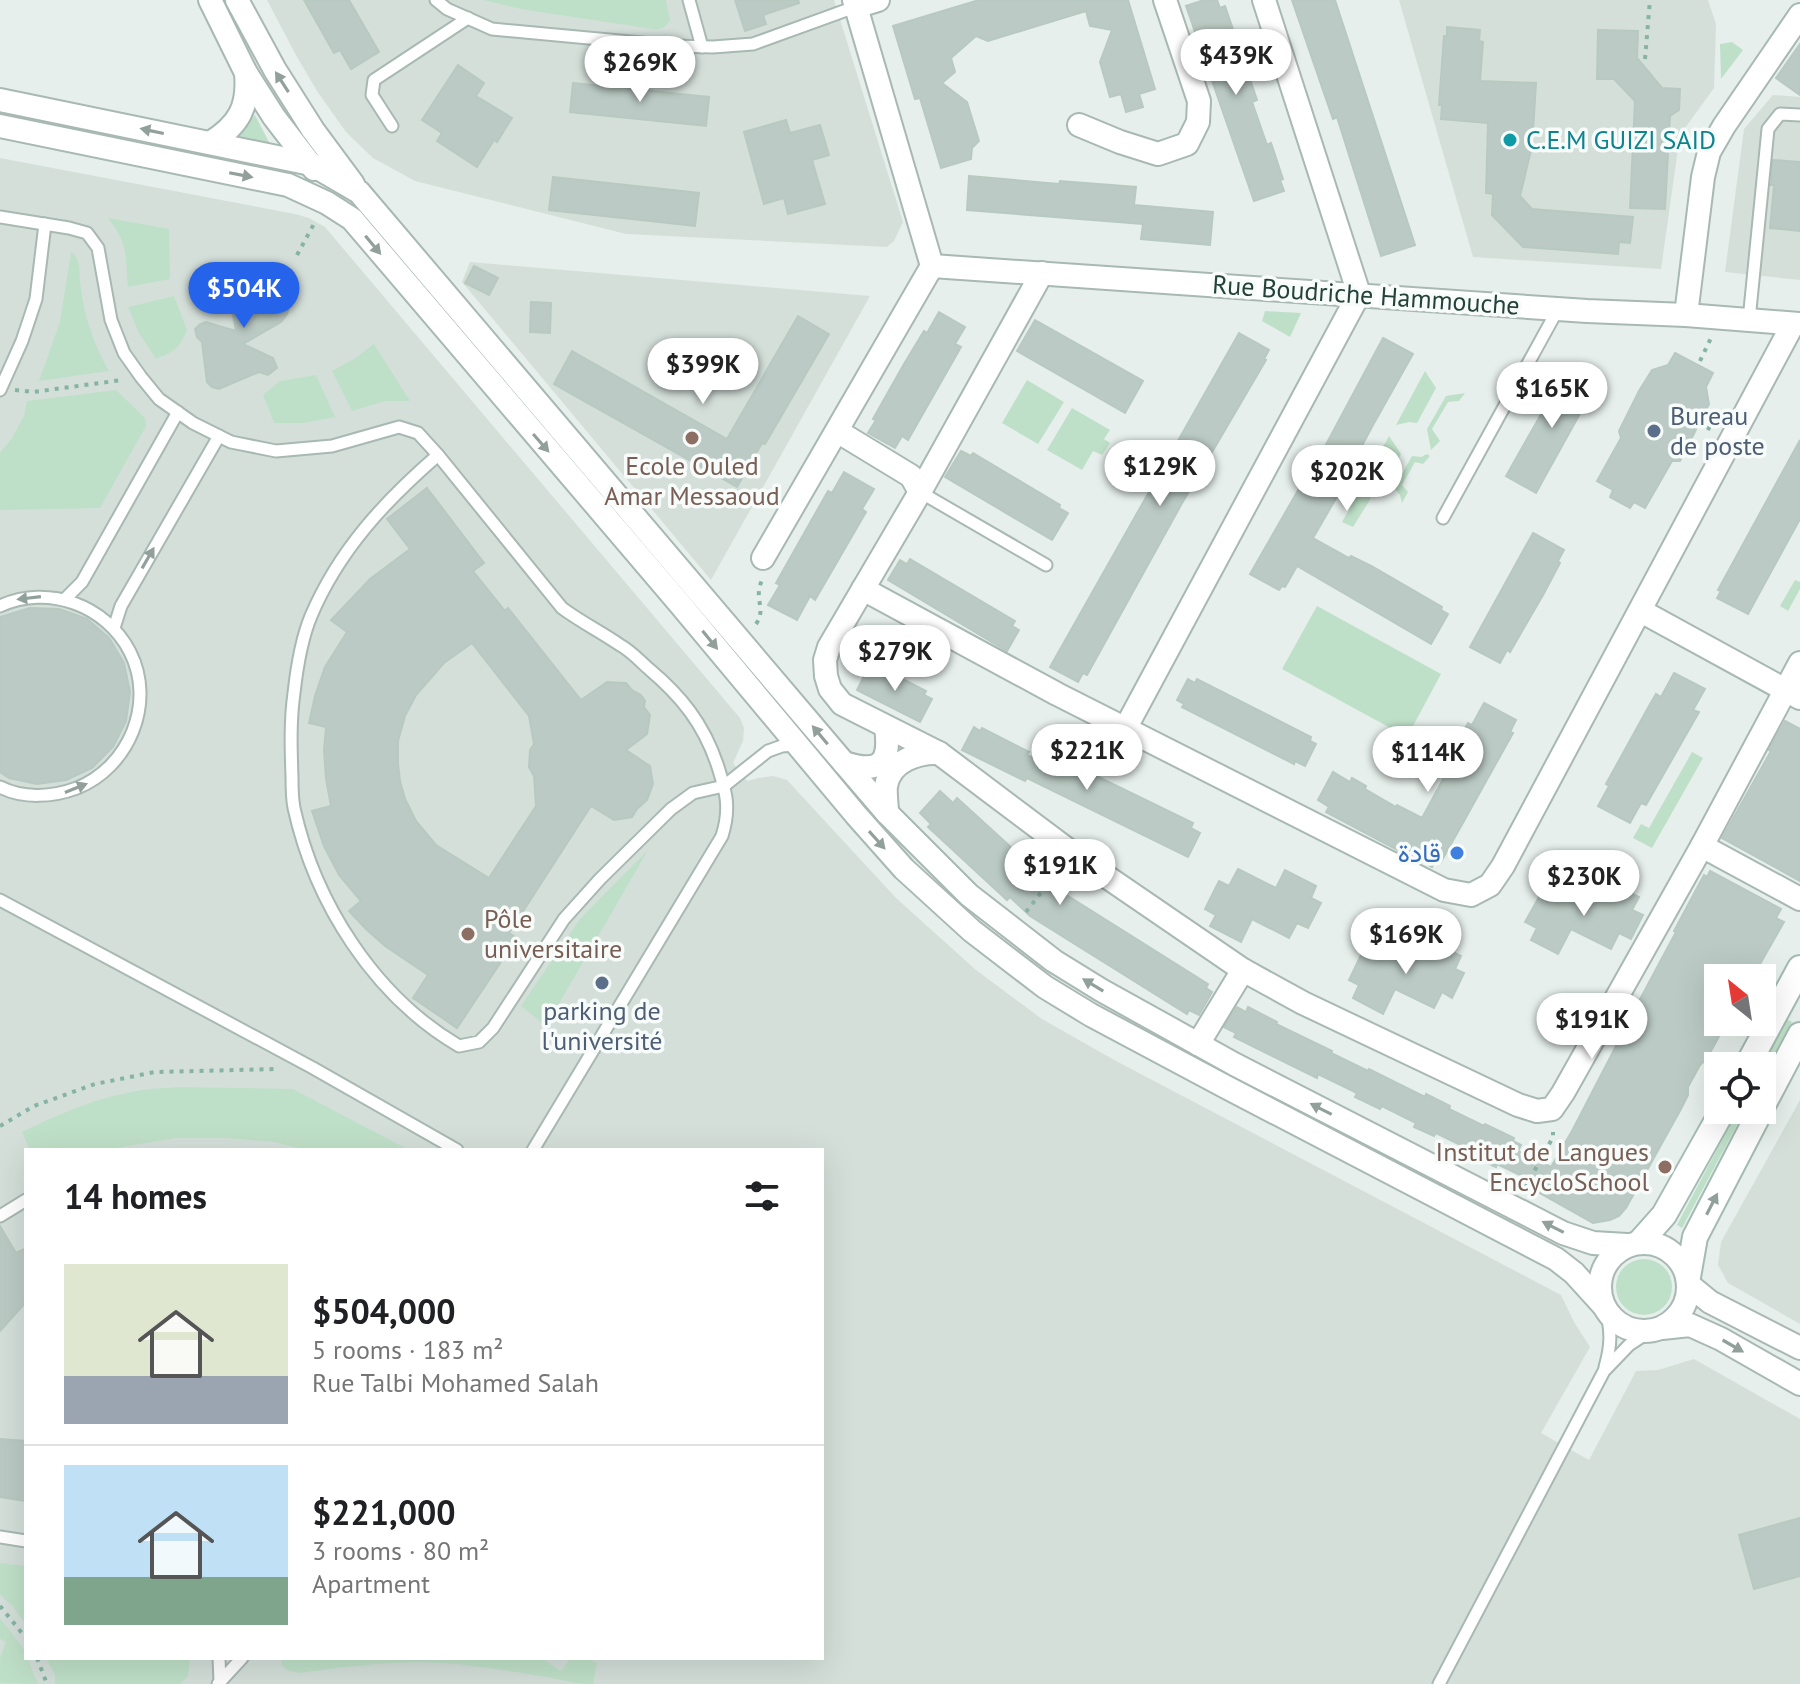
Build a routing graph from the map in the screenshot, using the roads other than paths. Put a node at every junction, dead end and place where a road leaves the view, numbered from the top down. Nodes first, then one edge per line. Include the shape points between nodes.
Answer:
1 (210, 0) edge
2 (237, 0) edge
3 (436, 0) edge
4 (689, 0) edge
5 (878, 0) edge
6 (1165, 0) edge
7 (1264, 0) edge
8 (854, 3) edge
9 (1800, 15) edge
10 (468, 18) junction
11 (702, 47) junction
12 (246, 73) junction
13 (0, 100) edge
14 (1800, 115) edge
15 (307, 121) junction
16 (1079, 125) dead end
17 (0, 126) edge
18 (392, 126) dead end
19 (210, 143) junction
20 (311, 164) junction
21 (288, 185) junction
22 (359, 192) junction
23 (0, 217) edge
24 (352, 219) junction
25 (45, 224) junction
26 (932, 266) junction
27 (1042, 273) junction
28 (1359, 294) junction
29 (1559, 309) junction
30 (1686, 315) junction
31 (1749, 320) junction
32 (1796, 324) edge
33 (1, 389) edge
34 (178, 412) junction
35 (837, 431) junction
36 (219, 436) junction
37 (438, 455) junction
38 (920, 492) junction
39 (1443, 518) dead end
40 (763, 558) road end
41 (1046, 565) dead end
42 (863, 589) junction
43 (65, 599) junction
44 (0, 606) edge
45 (1641, 611) junction
46 (114, 628) junction
47 (1800, 663) edge
48 (1793, 694) edge
49 (774, 716) junction
50 (886, 727) junction
51 (1125, 729) junction
52 (799, 745) junction
53 (768, 751) junction
54 (939, 753) junction
55 (895, 756) junction
56 (844, 763) junction
57 (724, 786) junction
58 (0, 787) edge
59 (887, 813) junction
60 (1702, 846) junction
61 (1800, 899) edge
62 (0, 900) edge
63 (1800, 968) edge
64 (1243, 970) junction
65 (1800, 1035) edge
66 (1198, 1044) junction
67 (1755, 1052) edge
68 (1776, 1081) edge
69 (1715, 1124) edge
70 (1753, 1124) edge
71 (453, 1148) edge
72 (534, 1148) edge
73 (24, 1201) edge
74 (0, 1216) edge
75 (1634, 1244) junction
76 (1688, 1280) junction
77 (1605, 1308) junction
78 (1656, 1329) junction
79 (1800, 1348) edge
80 (1604, 1371) junction
81 (1800, 1384) edge
82 (0, 1537) edge
83 (24, 1541) edge
84 (219, 1660) edge
85 (240, 1660) edge
86 (219, 1683) edge
87 (1439, 1684) edge

1 - 12 street
15 -> 2 street
3 - 10 lane
4 - 11 lane
5 - 8 street
6 - 16 street via 1199,101 1198,122 1187,144 1158,154
7 - 28 street
8 - 11 lane via 753,44
8 - 26 street
9 - 30 street via 1709,152
10 - 11 lane via 492,29
10 - 18 lane via 374,80 372,95
12 - 19 street via 244,107 236,122
12 - 20 street
19 -> 13 street
14 - 31 lane via 1780,114 1768,129
15 - 20 street
15 - 22 street
17 -> 21 street
19 - 20 street
20 - 21 street
20 - 22 street
20 - 24 street
21 - 24 street
56 -> 22 street
23 - 25 lane
24 -> 49 street
25 - 33 lane via 36,299
25 - 34 lane via 87,233 98,248 111,320 124,353 159,399
26 - 27 street, Rue Boudriche Hammouche
26 - 35 street
27 - 28 street, Rue Boudriche Hammouche
27 - 38 street
28 - 29 street, Rue Boudriche Hammouche
28 - 51 street
29 - 30 street, Rue Boudriche Hammouche
29 - 39 lane
30 - 31 street, Rue Boudriche Hammouche
31 - 32 street, Rue Boudriche Hammouche
32 - 45 street
34 - 36 lane
34 - 43 lane via 82,582
35 - 38 street via 911,476
35 - 40 street
36 - 37 lane via 276,451 332,446 399,427 418,433
46 -> 36 lane via 121,606
37 - 57 lane via 562,608 623,646 674,690 697,720
37 - 57 lane via 372,519 329,581 297,660 290,725 293,805 308,856 347,936 396,998 459,1046 479,1042 564,919 600,879 671,809 693,793
38 - 41 lane
38 - 42 street
42 - 50 street via 829,647 826,676 842,704
42 - 51 street
43 -> 44 lane via 38,596
43 - 46 lane via 90,609
45 - 48 street
45 - 51 street via 1503,866 1490,885 1471,895 1444,890
58 -> 46 lane via 33,796 63,793 114,764 131,739 139,711 139,681 130,652
47 - 48 street
48 - 60 street
49 - 52 street
49 - 53 lane
50 - 55 street
50 - 55 street
52 - 53 lane
52 -> 77 street via 904,869 1045,987 1556,1259
53 - 57 lane
54 - 55 street
54 - 55 street via 925,752 901,763
54 - 64 street via 1072,853
55 - 56 street via 876,766
55 - 59 street via 886,786
56 - 59 street
57 - 72 lane via 728,817 722,836
66 -> 59 street via 1054,961 969,895
60 - 61 street
60 - 64 street via 1552,1109 1518,1105
62 - 71 lane
63 - 67 main road
64 - 66 street
65 - 68 main road
75 -> 66 street via 1593,1243 1563,1233
69 - 75 main road via 1664,1215
76 -> 70 main road via 1695,1237
73 - 74 lane
75 - 76 street via 1665,1247 1683,1265
75 - 77 street via 1616,1252 1602,1272 1599,1285
76 - 78 street via 1680,1313
76 - 79 street via 1710,1302
77 - 78 street via 1624,1326
77 - 80 lane via 1611,1336
78 - 80 lane via 1629,1345
78 -> 81 street via 1690,1325
80 - 87 lane
82 - 83 lane
84 - 86 lane
85 - 86 lane

